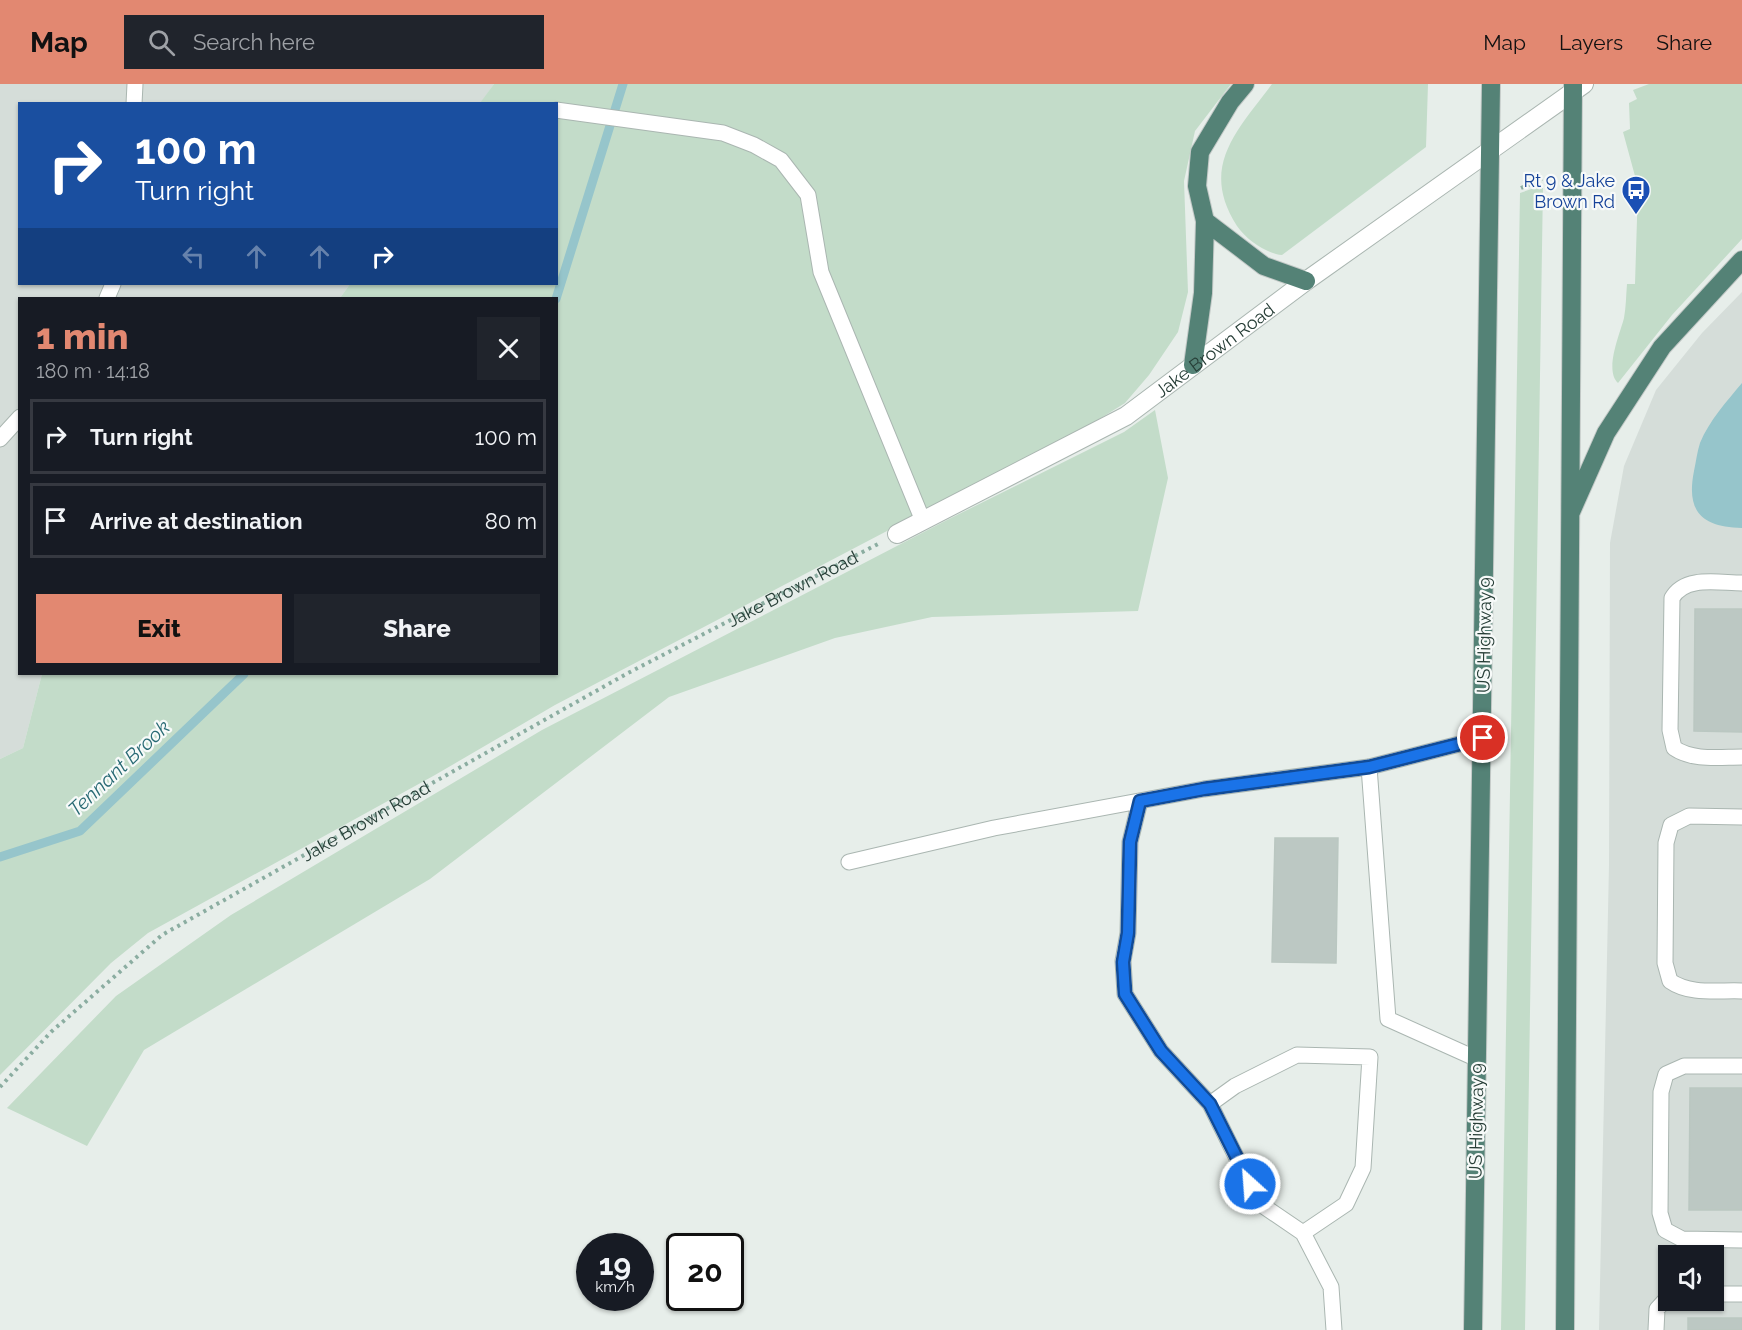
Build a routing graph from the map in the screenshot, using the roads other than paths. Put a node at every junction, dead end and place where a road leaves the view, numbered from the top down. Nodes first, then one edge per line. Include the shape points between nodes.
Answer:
1 (135, 84) edge
2 (1245, 84) edge
3 (1491, 84) edge
4 (1576, 87) edge
5 (134, 102) edge
6 (559, 110) edge
7 (1489, 153) junction
8 (1205, 221) junction
9 (1742, 261) edge
10 (1306, 281) junction
11 (1193, 365) junction
12 (18, 419) edge
13 (0, 439) edge
14 (1568, 519) junction
15 (923, 521) junction
16 (897, 534) road end
17 (1742, 583) edge
18 (1483, 738) junction
19 (1742, 757) edge
20 (1369, 767) junction
21 (1140, 801) junction
22 (1742, 817) edge
23 (849, 862) dead end
24 (1742, 990) edge
25 (1477, 1059) junction
26 (1742, 1066) edge
27 (1210, 1104) junction
28 (1303, 1233) junction
29 (1742, 1240) edge
30 (1724, 1294) edge
31 (1742, 1294) edge
32 (1658, 1308) edge
33 (1334, 1330) edge
34 (1473, 1330) edge
35 (1565, 1330) edge
36 (1656, 1330) edge

1 - 5 lane
2 - 8 highway via 1200,152 1197,186
3 - 7 highway, US Highway 9
4 - 7 street, Jake Brown Road
4 - 14 highway
6 - 15 lane via 723,133 754,144 781,160 808,195 821,272
7 - 10 street, Jake Brown Road
7 - 18 highway, US Highway 9
8 - 10 highway via 1264,267
8 - 11 highway via 1203,293
9 - 14 highway via 1662,347 1606,433
10 - 11 street, Jake Brown Road
11 - 15 street, Jake Brown Road via 1126,417
12 - 13 lane
14 - 35 highway
15 - 16 street, Jake Brown Road
17 - 19 lane via 1694,582 1676,591 1672,598 1670,730 1674,748 1682,754
18 - 20 lane
18 - 25 highway, US Highway 9
20 - 21 lane
20 - 25 lane via 1388,1019
21 - 23 lane via 994,828
21 - 27 lane via 1130,842 1128,933 1123,962 1125,994 1161,1051
22 - 24 lane via 1689,816 1671,825 1666,843 1665,952 1666,972 1678,987
25 - 34 highway, US Highway 9
26 - 29 lane via 1684,1066 1666,1074 1661,1092 1660,1202 1661,1221 1673,1236
27 - 28 lane via 1259,1203
27 - 28 lane via 1235,1086 1297,1055 1370,1057 1363,1168 1346,1204
28 - 33 lane via 1331,1287
30 - 31 lane
32 - 36 lane

